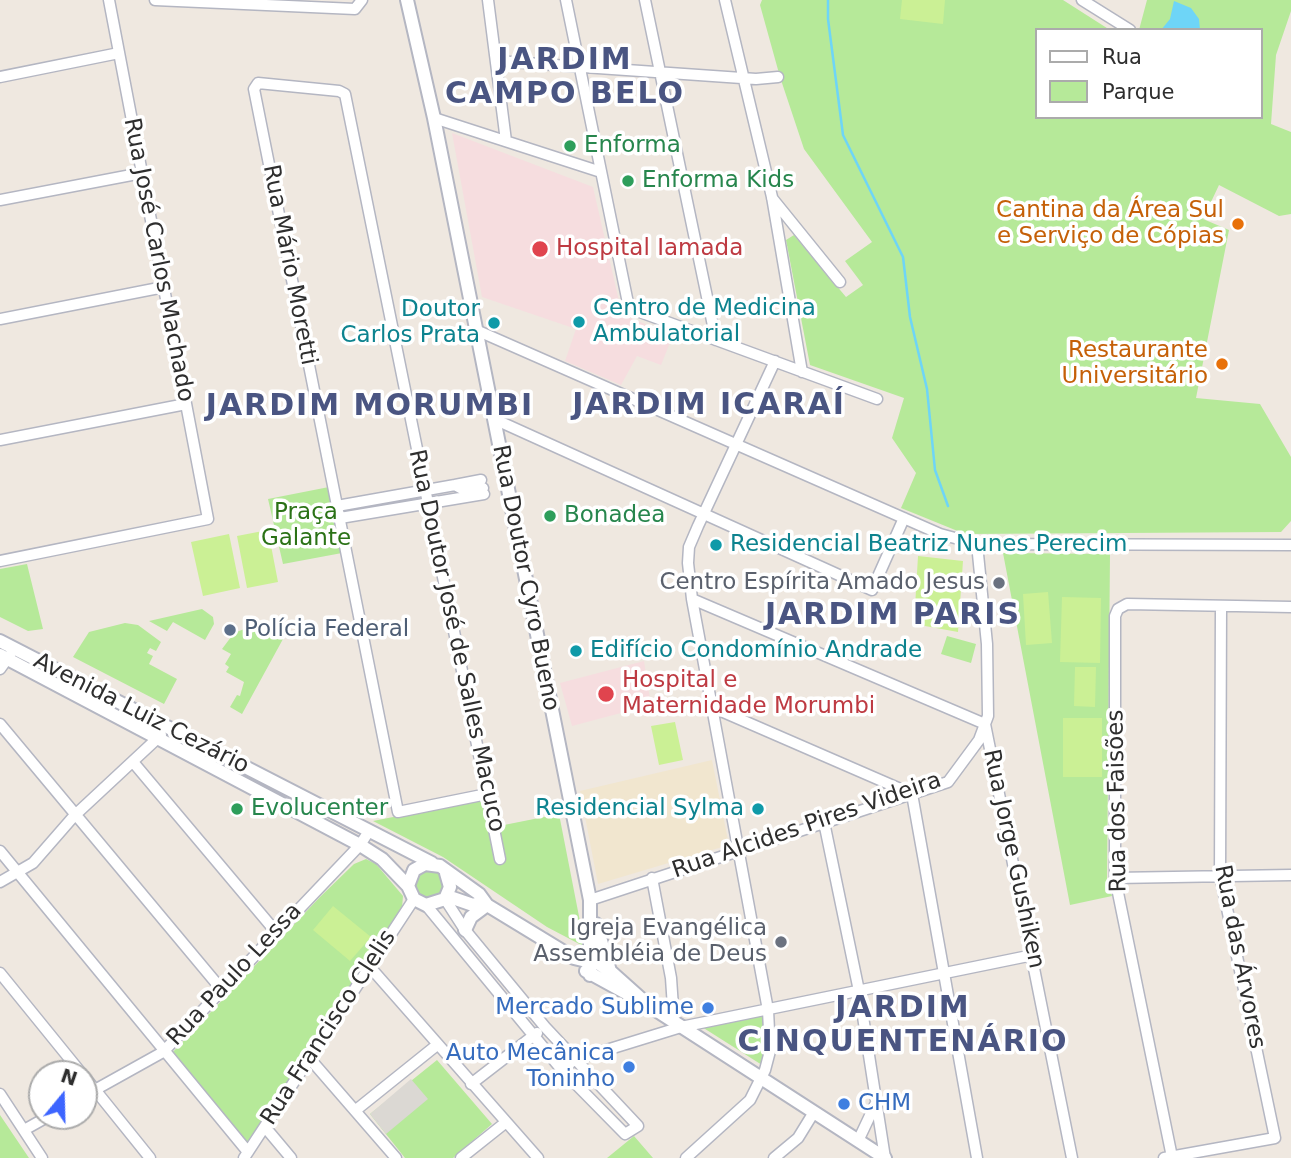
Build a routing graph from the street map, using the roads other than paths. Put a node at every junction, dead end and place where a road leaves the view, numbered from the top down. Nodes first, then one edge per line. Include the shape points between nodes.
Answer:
1 (109, 0) edge
2 (155, 0) edge
3 (407, 0) edge
4 (488, 0) edge
5 (566, 0) edge
6 (645, 0) edge
7 (724, 0) edge
8 (1082, 0) edge
9 (361, 2) edge
10 (1127, 28) edge
11 (119, 53) junction
12 (497, 61) junction
13 (580, 66) junction
14 (660, 72) junction
15 (0, 77) edge
16 (778, 77) dead end
17 (741, 78) junction
18 (254, 89) joint
19 (434, 118) junction
20 (506, 141) junction
21 (601, 172) junction
22 (142, 173) junction
23 (772, 197) junction
24 (0, 200) edge
25 (840, 282) dead end
26 (164, 287) junction
27 (0, 319) edge
28 (476, 330) junction
29 (716, 340) junction
30 (775, 361) junction
31 (802, 372) junction
32 (877, 399) dead end
33 (186, 404) junction
34 (494, 419) junction
35 (0, 440) edge
36 (738, 445) junction
37 (425, 490) junction
38 (372, 499) junction
39 (428, 504) junction
40 (337, 506) junction
41 (374, 513) junction
42 (704, 514) junction
43 (340, 518) junction
44 (904, 518) junction
45 (977, 544) junction
46 (1291, 545) edge
47 (0, 561) edge
48 (692, 599) junction
49 (1221, 606) junction
50 (1291, 607) edge
51 (0, 641) edge
52 (6, 658) edge
53 (714, 708) junction
54 (0, 724) edge
55 (985, 724) junction
56 (165, 726) junction
57 (159, 739) junction
58 (132, 762) junction
59 (487, 794) junction
60 (912, 794) junction
61 (74, 816) junction
62 (824, 822) junction
63 (369, 831) junction
64 (360, 845) junction
65 (738, 850) junction
66 (0, 851) edge
67 (500, 859) dead end
68 (432, 863) junction
69 (17, 873) junction
70 (446, 873) junction
71 (1220, 875) junction
72 (1291, 875) edge
73 (652, 878) junction
74 (1115, 878) junction
75 (0, 883) edge
76 (408, 886) junction
77 (446, 898) junction
78 (414, 899) junction
79 (484, 903) junction
80 (426, 905) junction
81 (590, 905) junction
82 (465, 930) junction
83 (276, 932) junction
84 (1033, 955) junction
85 (370, 967) junction
86 (610, 971) junction
87 (947, 972) junction
88 (0, 973) edge
89 (594, 973) junction
90 (222, 990) junction
91 (859, 991) junction
92 (648, 1005) junction
93 (768, 1010) junction
94 (678, 1024) junction
95 (545, 1027) junction
96 (533, 1037) junction
97 (437, 1045) junction
98 (163, 1052) junction
99 (71, 1060) edge
100 (311, 1060) junction
101 (574, 1060) junction
102 (562, 1070) junction
103 (761, 1078) junction
104 (471, 1084) junction
105 (98, 1088) edge
106 (0, 1094) edge
107 (98, 1094) edge
108 (876, 1101) junction
109 (356, 1110) junction
110 (814, 1112) junction
111 (505, 1123) junction
112 (265, 1127) junction
113 (28, 1128) edge
114 (24, 1130) junction
115 (858, 1141) junction
116 (246, 1155) edge
117 (1168, 1157) edge
118 (42, 1158) edge
119 (150, 1158) edge
120 (291, 1158) edge
121 (396, 1158) edge
122 (461, 1158) edge
123 (538, 1158) edge
124 (686, 1158) edge
125 (774, 1158) edge
126 (885, 1158) edge
127 (977, 1158) edge
128 (1072, 1158) edge

1 - 11 street, Rua José Carlos Machado
2 - 9 street via 355,9
3 - 19 street, Rua Doutor Cyro Bueno
4 - 12 street
5 - 13 street
6 - 14 street
7 - 17 street
8 - 10 street
11 - 15 street
11 - 22 street, Rua José Carlos Machado
12 - 13 street
12 - 20 street
13 - 14 street
13 - 21 street
14 - 17 street
14 - 29 street
16 - 17 street
17 - 23 street
18 - 37 street, Rua Doutor José de Salles Macuco via 258,83 345,94
18 - 40 street, Rua Mário Moretti
19 - 20 street
19 - 28 street, Rua Doutor Cyro Bueno
20 - 21 street
21 - 29 street via 629,308
22 - 24 street
22 - 26 street, Rua José Carlos Machado
23 - 25 street
23 - 31 street
26 - 27 street
26 - 33 street, Rua José Carlos Machado
28 - 34 street, Rua Doutor Cyro Bueno
28 - 36 street
29 - 30 street
30 - 31 street
30 - 36 street
31 - 32 street
33 - 35 street
33 - 47 street, Rua José Carlos Machado via 208,519
34 - 42 street
34 - 81 street, Rua Doutor Cyro Bueno
36 - 42 street
36 - 44 street
37 - 38 street
37 - 39 street, Rua Doutor José de Salles Macuco
37 - 39 street via 483,487
38 - 40 street
38 - 41 street
39 - 41 street
39 - 59 street, Rua Doutor José de Salles Macuco
40 - 43 street, Rua Mário Moretti
41 - 43 street
42 - 44 street via 872,590
42 - 48 street via 690,547
43 - 59 street, Rua Mário Moretti via 398,812
44 - 45 street
45 - 46 street
45 - 55 street, Rua Alcides Pires Videira via 987,644
48 - 53 street
48 - 55 street
49 - 50 street
49 - 71 street, Rua das Árvores
49 - 74 street, Rua dos Faisões via 1127,604 1115,615
51 - 52 street, Avenida Luiz Cezário
52 - 56 street, Avenida Luiz Cezário
52 - 57 street, Avenida Luiz Cezário
53 - 60 street
53 - 65 street
54 - 61 street
55 - 60 street, Rua Alcides Pires Videira via 979,740 948,782
55 - 84 street, Rua Jorge Gushiken
56 - 57 street
56 - 63 street, Avenida Luiz Cezário
57 - 58 street
57 - 64 street, Avenida Luiz Cezário
58 - 61 street
58 - 83 street
59 - 67 street, Rua Doutor José de Salles Macuco
60 - 62 street, Rua Alcides Pires Videira
60 - 87 street
61 - 69 street via 33,863
61 - 90 street
62 - 65 street, Rua Alcides Pires Videira
62 - 91 street
63 - 64 street, Rua Paulo Lessa
63 - 68 street, Avenida Luiz Cezário
64 - 76 street, Avenida Luiz Cezário via 382,859
64 - 83 street, Rua Paulo Lessa
65 - 73 street, Rua Alcides Pires Videira
65 - 93 street
66 - 69 street
68 - 70 street
68 - 76 street via 414,870
69 - 75 street
69 - 98 street
70 - 77 street via 450,887
70 - 79 street
71 - 72 street
71 - 74 street
71 - 117 street, Rua das Árvores via 1275,1138
73 - 81 street, Rua Alcides Pires Videira
73 - 94 street
74 - 117 street, Rua dos Faisões
76 - 78 street
77 - 79 street
77 - 80 street
77 - 82 street
78 - 80 street
78 - 85 street, Rua Francisco Clelis
79 - 82 street
79 - 89 street
80 - 96 street
81 - 86 street, Rua Doutor Cyro Bueno
81 - 89 street, Rua Doutor Cyro Bueno
82 - 95 street
83 - 90 street, Rua Paulo Lessa
84 - 87 street
84 - 128 street, Rua Jorge Gushiken
85 - 97 street
85 - 100 street, Rua Francisco Clelis
86 - 89 street
86 - 89 street
86 - 92 street
87 - 91 street
87 - 127 street
88 - 99 street
89 - 92 street
90 - 98 street, Rua Paulo Lessa
91 - 93 street
91 - 108 street
92 - 94 street
93 - 94 street
93 - 103 street via 770,1051
94 - 101 street
94 - 103 street
95 - 96 street
95 - 101 street
96 - 102 street
96 - 104 street
97 - 104 street
97 - 109 street
98 - 105 street, Rua Paulo Lessa
98 - 116 street
100 - 109 street
100 - 112 street, Rua Francisco Clelis
101 - 102 street
101 - 102 street via 638,1126 625,1135
103 - 110 street
103 - 124 street via 751,1100
104 - 111 street
106 - 114 street
107 - 119 street
108 - 115 street
108 - 126 street
109 - 121 street
110 - 115 street
110 - 125 street via 798,1138
111 - 122 street
111 - 123 street
112 - 116 street, Rua Francisco Clelis
112 - 120 street
113 - 114 street
114 - 118 street
115 - 126 street

